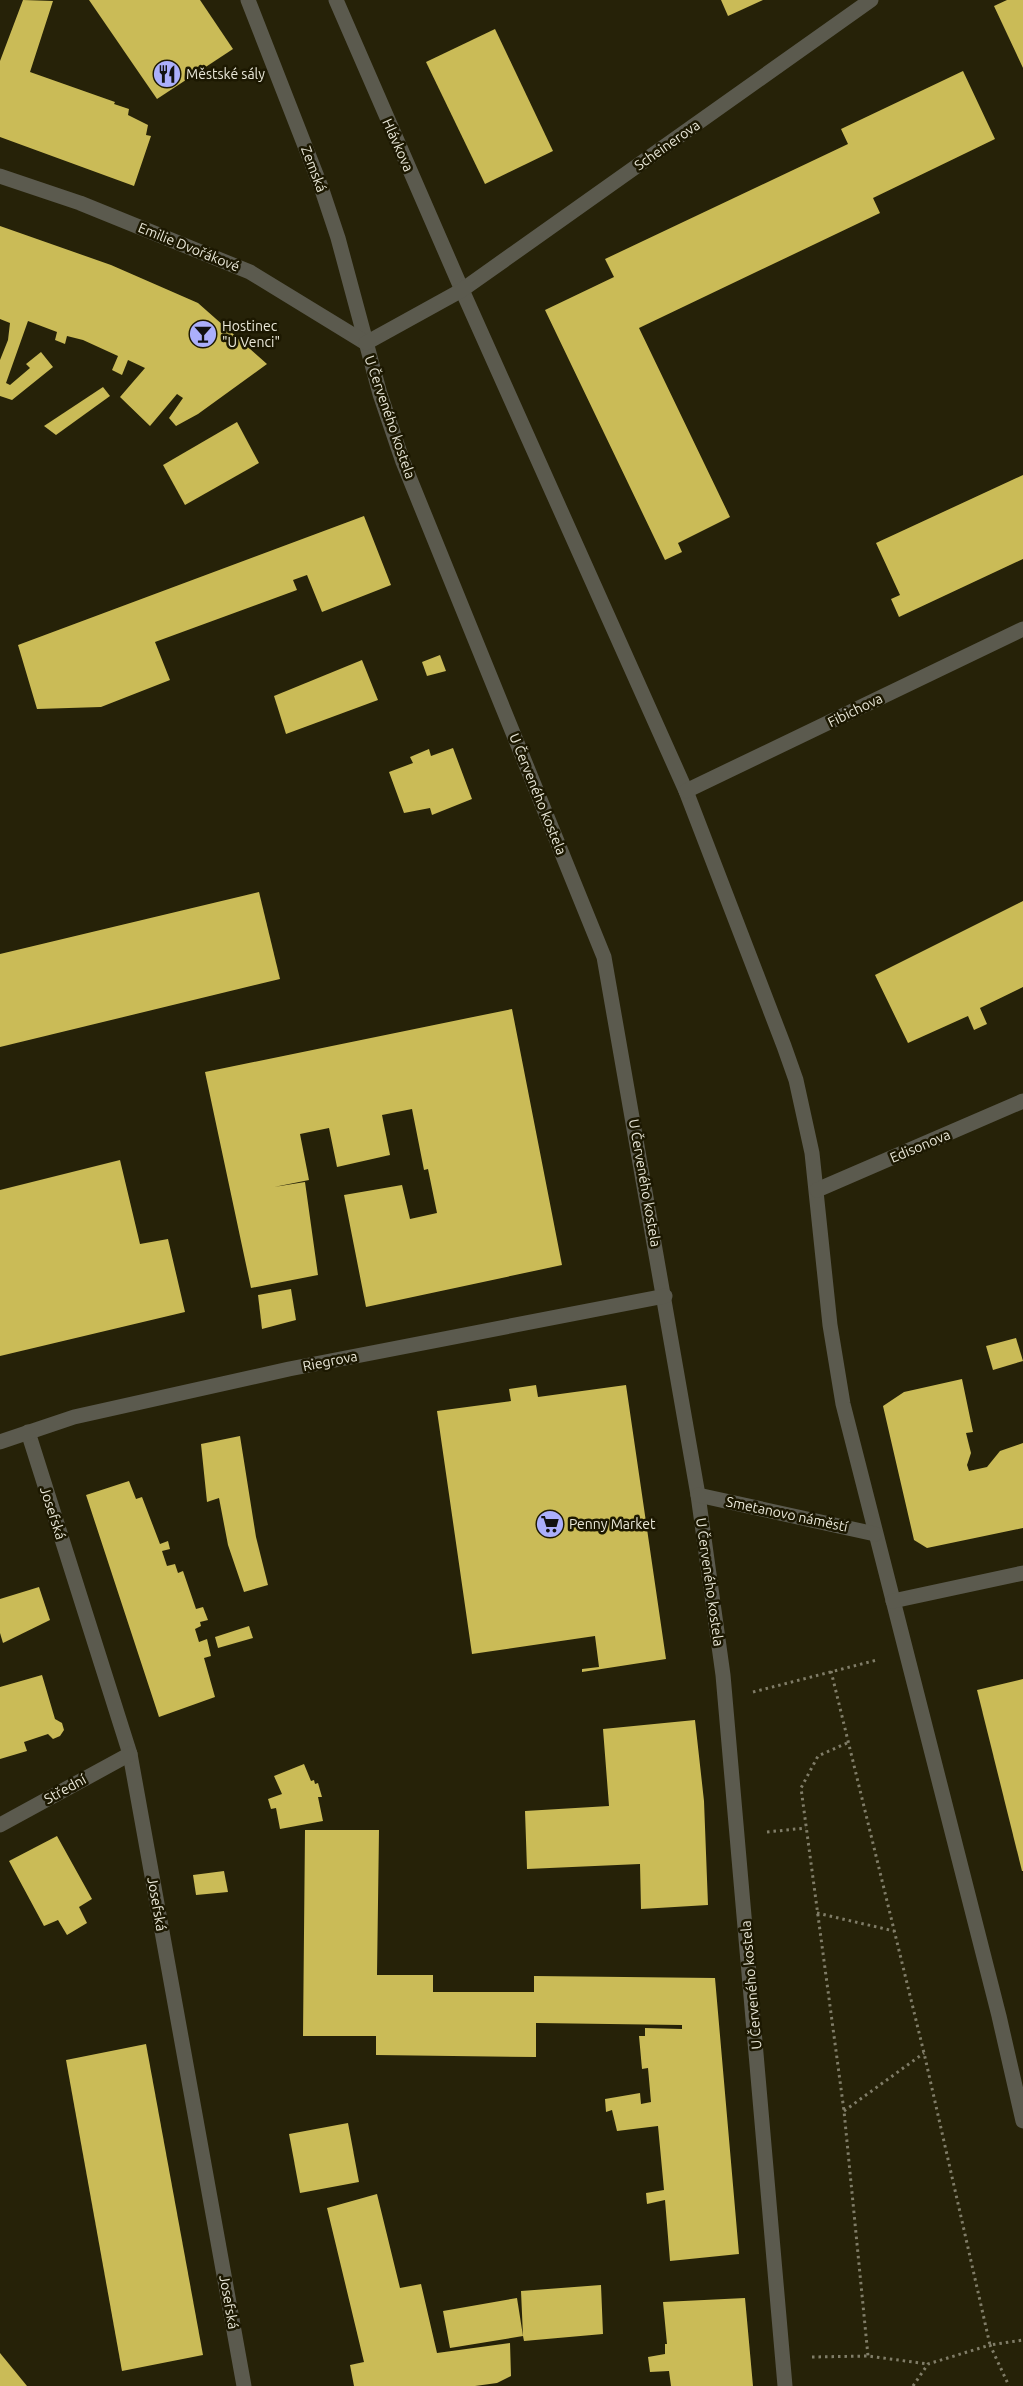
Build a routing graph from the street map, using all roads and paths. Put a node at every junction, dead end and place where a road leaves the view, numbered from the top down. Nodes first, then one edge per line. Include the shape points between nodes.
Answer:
1 (248, 0) edge
2 (336, 0) edge
3 (871, 0) edge
4 (0, 176) edge
5 (462, 290) junction
6 (366, 343) junction
7 (1023, 629) edge
8 (686, 791) junction
9 (1023, 1101) edge
10 (817, 1190) junction
11 (665, 1296) junction
12 (28, 1432) junction
13 (0, 1442) edge
14 (698, 1495) junction
15 (875, 1534) junction
16 (1023, 1573) edge
17 (893, 1600) junction
18 (907, 1653) junction
19 (830, 1671) junction
20 (725, 1699) junction
21 (848, 1743) junction
22 (130, 1754) junction
23 (0, 1825) edge
24 (806, 1828) junction
25 (738, 1835) junction
26 (818, 1913) junction
27 (894, 1931) junction
28 (924, 2053) junction
29 (844, 2111) junction
30 (1023, 2120) edge
31 (1023, 2340) edge
32 (990, 2345) junction
33 (868, 2356) junction
34 (784, 2358) junction
35 (928, 2364) junction
36 (244, 2386) edge
37 (786, 2386) edge
38 (913, 2386) edge
39 (1009, 2386) edge

1 - 6 street, Zemská via 321,187
2 - 5 street, Hlávkova
3 - 5 street, Scheinerova
4 - 6 street, Emilie Dvořákové via 80,203 250,272
5 - 6 street, U Červeného kostela
5 - 8 street
6 - 11 street, U Červeného kostela via 404,462 604,958
7 - 8 street, Fibichova
8 - 10 street via 793,1072
9 - 10 street, Edisonova
10 - 15 street via 834,1358
11 - 12 street, Riegrova via 289,1369 74,1417
11 - 14 street, U Červeného kostela
12 - 13 street, Riegrova
12 - 22 street, Josefská
14 - 15 street, Smetanovo náměstí
14 - 20 street, U Červeného kostela
15 - 17 street
16 - 17 street
17 - 18 street
18 - 19 path
18 - 30 street
19 - 20 path
19 - 21 path
20 - 25 street, U Červeného kostela
21 - 24 path via 818,1756 801,1788
21 - 27 path
22 - 23 street, Střední
22 - 36 street, Josefská
24 - 25 path
24 - 26 path
25 - 34 street, U Červeného kostela
26 - 27 path
26 - 29 path
27 - 28 path
28 - 29 path
28 - 32 path
29 - 33 path
31 - 32 path
32 - 35 path
32 - 39 path
33 - 34 path
33 - 35 path
34 - 37 street, U Červeného kostela
35 - 38 path

